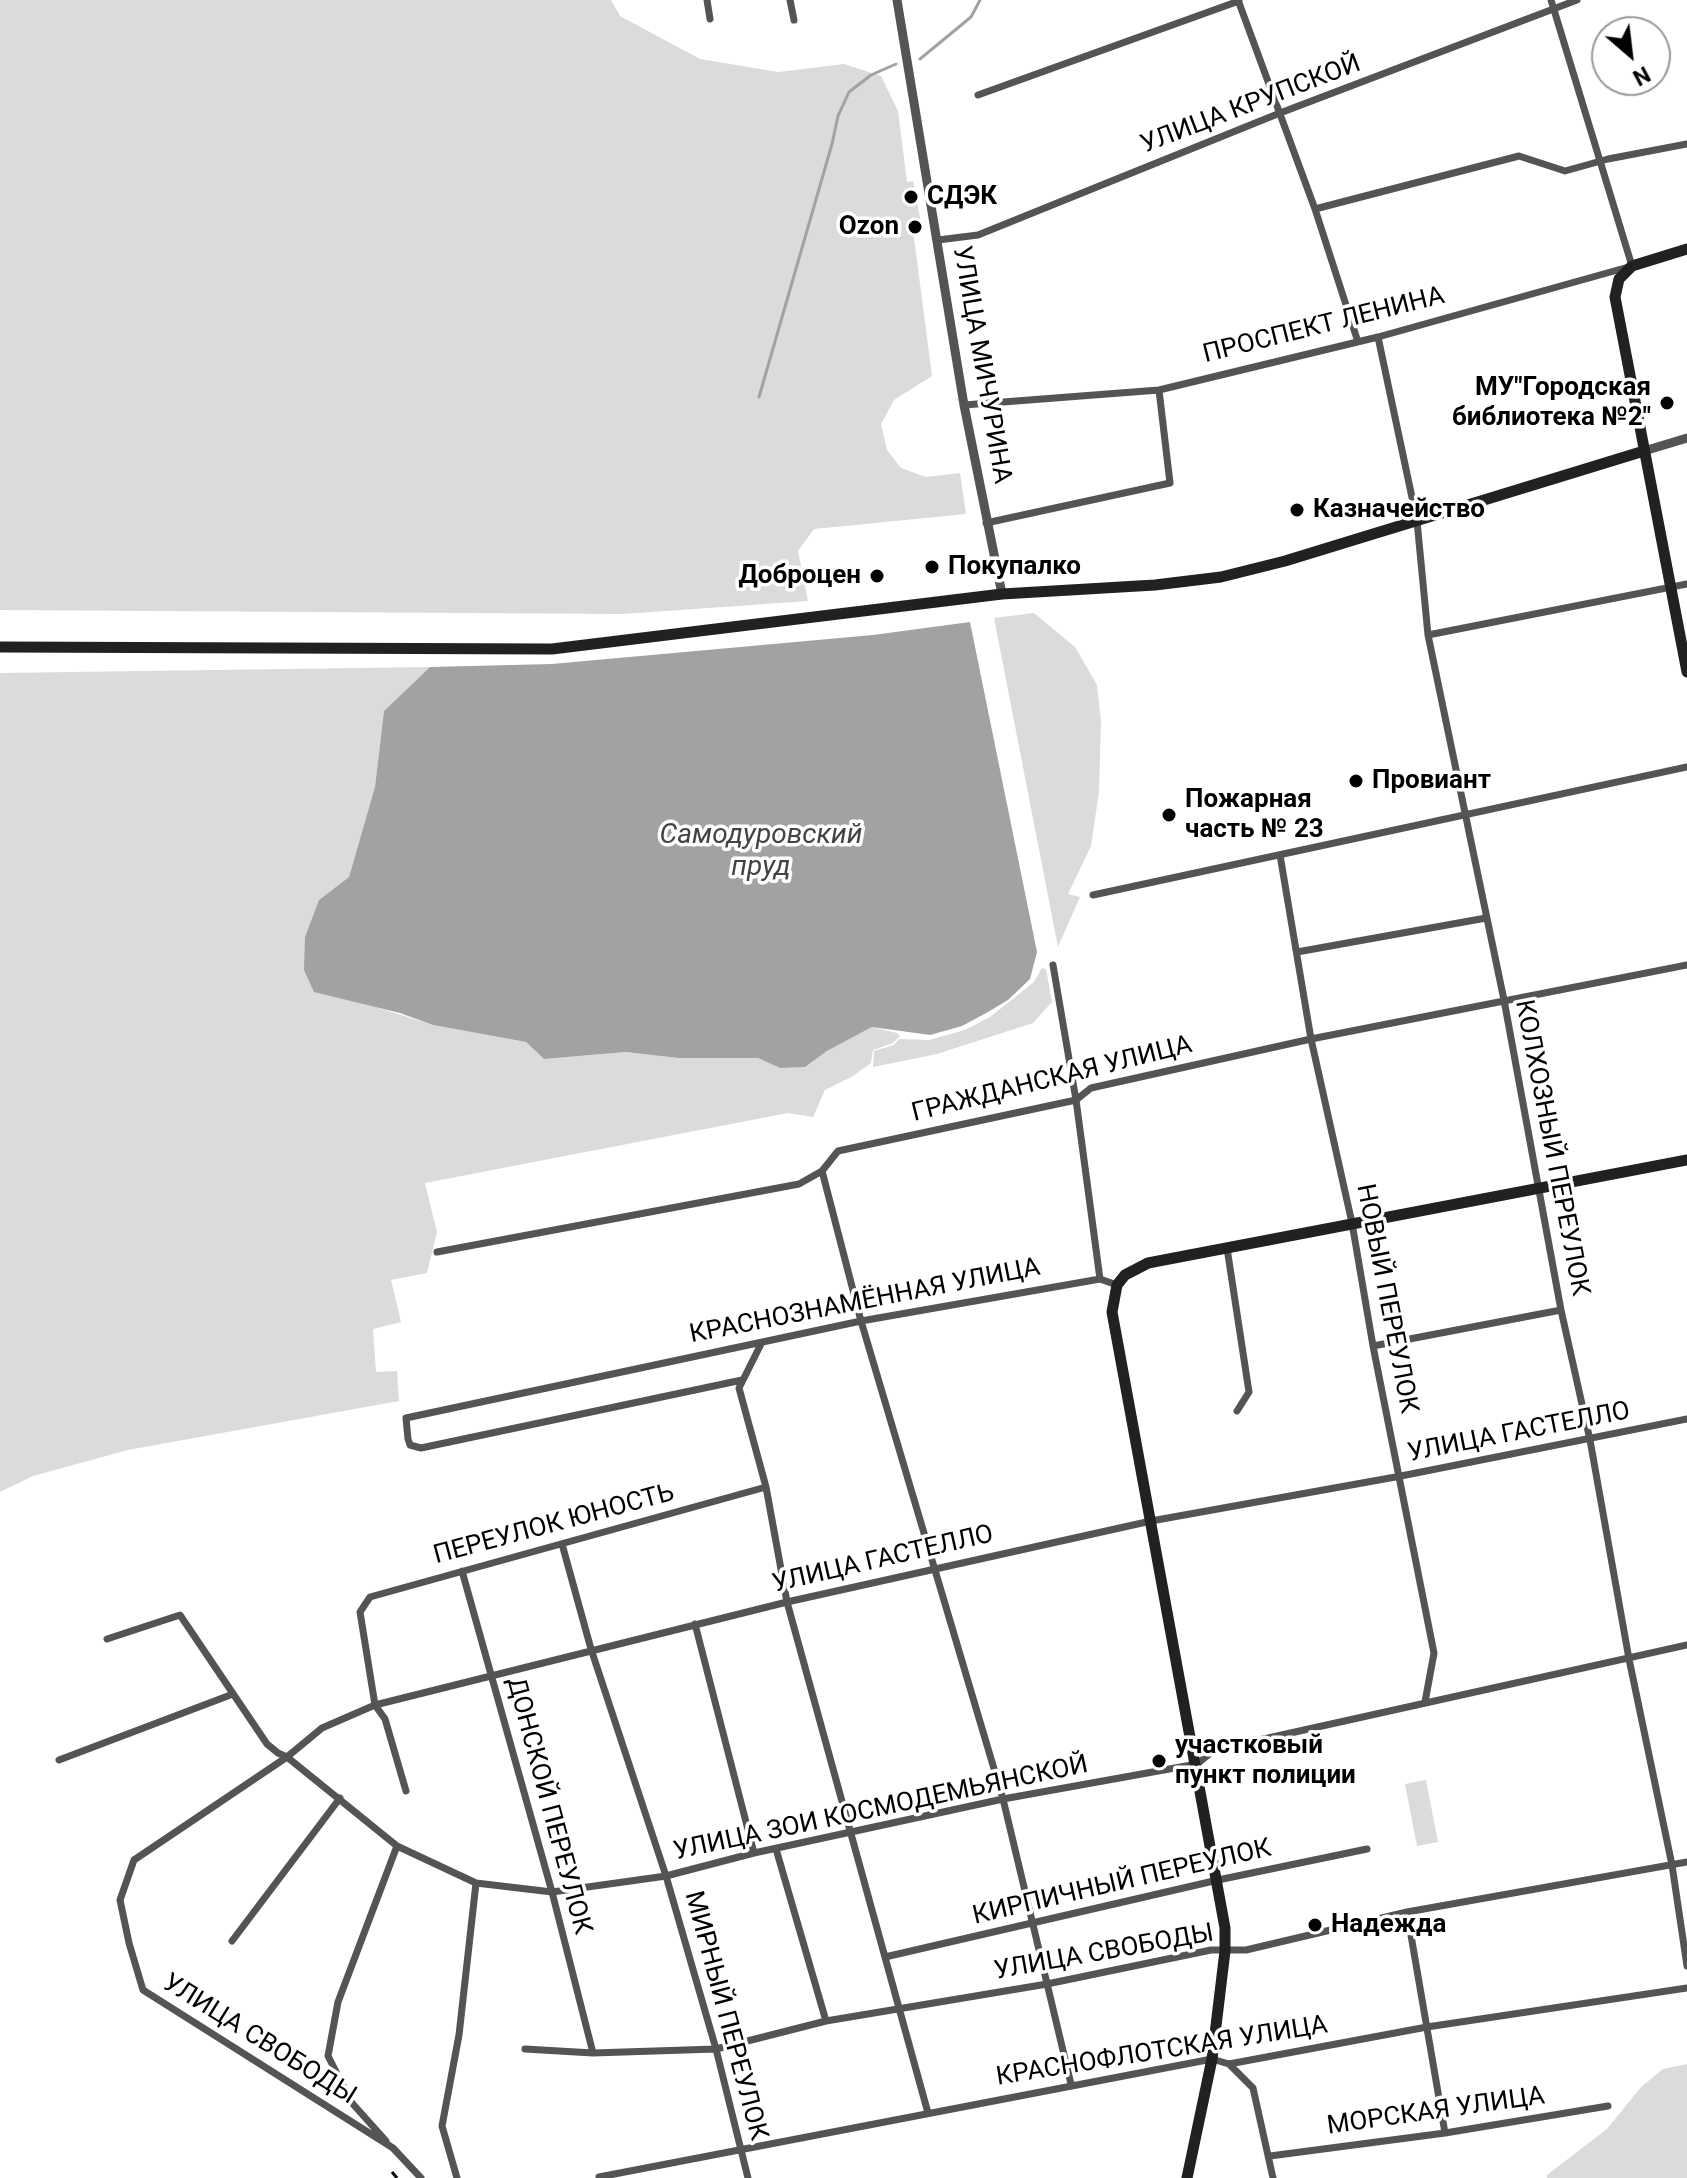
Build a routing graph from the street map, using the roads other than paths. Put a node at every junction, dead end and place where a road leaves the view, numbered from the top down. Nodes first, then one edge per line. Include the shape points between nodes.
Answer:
1 (707, 0) edge
2 (790, 0) edge
3 (897, 0) edge
4 (1551, 0) edge
5 (1577, 0) edge
6 (1239, 1) edge
7 (1554, 9) junction
8 (710, 19) dead end
9 (794, 20) dead end
10 (978, 95) dead end
11 (1280, 113) junction
12 (1687, 144) edge
13 (1600, 161) junction
14 (1315, 209) junction
15 (938, 240) junction
16 (1687, 249) edge
17 (1632, 266) junction
18 (1378, 337) junction
19 (1358, 342) junction
20 (1159, 390) junction
21 (964, 405) junction
22 (1687, 438) edge
23 (1644, 451) junction
24 (1417, 521) junction
25 (986, 523) junction
26 (1687, 584) edge
27 (1672, 588) junction
28 (1002, 594) junction
29 (1428, 635) junction
30 (0, 647) edge
31 (1687, 672) edge
32 (1687, 767) edge
33 (1464, 817) junction
34 (1280, 855) junction
35 (1093, 895) dead end
36 (1486, 918) junction
37 (1297, 952) junction
38 (1053, 965) dead end
39 (1687, 965) edge
40 (1504, 1000) junction
41 (1311, 1039) junction
42 (1076, 1100) junction
43 (1687, 1160) edge
44 (822, 1171) junction
45 (1540, 1189) junction
46 (1352, 1223) junction
47 (1227, 1248) junction
48 (437, 1252) dead end
49 (1100, 1279) junction
50 (1117, 1285) junction
51 (1561, 1310) junction
52 (861, 1321) junction
53 (761, 1344) junction
54 (1373, 1346) junction
55 (742, 1380) junction
56 (1237, 1411) dead end
57 (1687, 1419) edge
58 (1590, 1440) junction
59 (1401, 1476) junction
60 (766, 1487) junction
61 (1151, 1521) junction
62 (562, 1544) junction
63 (933, 1570) junction
64 (462, 1571) junction
65 (787, 1602) junction
66 (695, 1624) junction
67 (107, 1639) dead end
68 (1687, 1645) edge
69 (591, 1649) junction
70 (1629, 1659) junction
71 (491, 1674) junction
72 (233, 1694) junction
73 (1425, 1702) junction
74 (375, 1705) junction
75 (287, 1757) junction
76 (59, 1760) dead end
77 (1197, 1764) junction
78 (406, 1791) dead end
79 (340, 1798) junction
80 (1003, 1799) junction
81 (850, 1833) junction
82 (397, 1846) junction
83 (776, 1849) junction
84 (1367, 1849) dead end
85 (754, 1853) junction
86 (134, 1860) joint
87 (1687, 1862) edge
88 (1672, 1865) junction
89 (666, 1876) junction
90 (1218, 1880) junction
91 (476, 1883) junction
92 (552, 1892) junction
93 (1407, 1912) junction
94 (1032, 1922) junction
95 (232, 1941) dead end
96 (1225, 1951) junction
97 (885, 1957) junction
98 (1687, 1966) edge
99 (1047, 1984) junction
100 (1687, 1988) edge
101 (900, 2007) junction
102 (826, 2021) junction
103 (1427, 2027) junction
104 (525, 2049) dead end
105 (716, 2049) junction
106 (593, 2053) junction
107 (1212, 2059) junction
108 (1229, 2064) junction
109 (1071, 2084) junction
110 (1608, 2106) dead end
111 (928, 2113) junction
112 (1445, 2133) junction
113 (741, 2147) junction
114 (393, 2148) junction
115 (1270, 2156) junction
116 (599, 2177) edge
117 (421, 2178) edge
118 (457, 2178) edge
119 (748, 2178) edge
120 (1187, 2178) edge
121 (1273, 2178) edge

1 - 8 street
2 - 9 street
3 - 15 street, УЛИЦА МИЧУРИНА
4 - 7 street
5 - 7 street, УЛИЦА КРУПСКОЙ
6 - 10 street
6 - 11 street
7 - 11 street, УЛИЦА КРУПСКОЙ
7 - 13 street
11 - 14 street
11 - 15 street, УЛИЦА КРУПСКОЙ via 978,235
12 - 13 street
13 - 14 street via 1565,171 1519,156
13 - 17 street
14 - 19 street
15 - 21 street, УЛИЦА МИЧУРИНА
16 - 17 main road, ПРОСПЕКТ ЛЕНИНА
17 - 18 street, ПРОСПЕКТ ЛЕНИНА
17 - 23 main road via 1619,279 1615,297
18 - 19 street, ПРОСПЕКТ ЛЕНИНА
18 - 24 street, КОЛХОЗНЫЙ ПЕРЕУЛОК
19 - 20 street, ПРОСПЕКТ ЛЕНИНА
20 - 21 street, ПРОСПЕКТ ЛЕНИНА
20 - 25 street via 1170,483
21 - 25 street, УЛИЦА МИЧУРИНА
22 - 23 street
23 - 24 main road
23 - 27 main road
24 - 28 main road via 1221,577
24 - 29 street, КОЛХОЗНЫЙ ПЕРЕУЛОК
25 - 28 street, УЛИЦА МИЧУРИНА
26 - 27 street
27 - 29 street
27 - 31 main road
28 - 30 main road via 552,649
29 - 33 street, КОЛХОЗНЫЙ ПЕРЕУЛОК
32 - 33 street
33 - 34 street
33 - 36 street, КОЛХОЗНЫЙ ПЕРЕУЛОК
34 - 35 street
34 - 37 street, НОВЫЙ ПЕРЕУЛОК
36 - 37 street
36 - 40 street, КОЛХОЗНЫЙ ПЕРЕУЛОК
37 - 41 street, НОВЫЙ ПЕРЕУЛОК
38 - 42 street
39 - 40 street, ГРАЖДАНСКАЯ УЛИЦА
40 - 41 street, ГРАЖДАНСКАЯ УЛИЦА
40 - 45 street, КОЛХОЗНЫЙ ПЕРЕУЛОК
41 - 42 street, ГРАЖДАНСКАЯ УЛИЦА via 1091,1088
41 - 46 street, НОВЫЙ ПЕРЕУЛОК
42 - 44 street, ГРАЖДАНСКАЯ УЛИЦА via 838,1151
42 - 49 street
43 - 45 main road
44 - 48 street, ГРАЖДАНСКАЯ УЛИЦА via 799,1184
44 - 52 street
45 - 46 main road
45 - 51 street, КОЛХОЗНЫЙ ПЕРЕУЛОК
46 - 47 main road
46 - 54 street, НОВЫЙ ПЕРЕУЛОК
47 - 50 main road via 1148,1263
47 - 56 street via 1249,1392
49 - 50 street, КРАСНОЗНАМЁННАЯ УЛИЦА
49 - 52 street, КРАСНОЗНАМЁННАЯ УЛИЦА
50 - 61 main road via 1112,1312
51 - 54 street
51 - 58 street, КОЛХОЗНЫЙ ПЕРЕУЛОК
52 - 53 street, КРАСНОЗНАМЁННАЯ УЛИЦА
52 - 63 street
53 - 55 street
53 - 55 street, КРАСНОЗНАМЁННАЯ УЛИЦА via 406,1418 408,1439 421,1448
54 - 59 street, НОВЫЙ ПЕРЕУЛОК
55 - 60 street via 739,1388
57 - 58 street, УЛИЦА ГАСТЕЛЛО
58 - 59 street, УЛИЦА ГАСТЕЛЛО
58 - 70 street, КОЛХОЗНЫЙ ПЕРЕУЛОК
59 - 61 street, УЛИЦА ГАСТЕЛЛО
59 - 73 street, НОВЫЙ ПЕРЕУЛОК via 1434,1653
60 - 62 street, ПЕРЕУЛОК ЮНОСТЬ
60 - 65 street
61 - 63 street, УЛИЦА ГАСТЕЛЛО
61 - 77 main road
62 - 64 street, ПЕРЕУЛОК ЮНОСТЬ
62 - 69 street, МИРНЫЙ ПЕРЕУЛОК
63 - 65 street, УЛИЦА ГАСТЕЛЛО
63 - 80 street
64 - 71 street, ДОНСКОЙ ПЕРЕУЛОК
64 - 74 street, ПЕРЕУЛОК ЮНОСТЬ via 370,1597 360,1612
65 - 66 street, УЛИЦА ГАСТЕЛЛО
65 - 81 street
66 - 69 street, УЛИЦА ГАСТЕЛЛО
66 - 85 street
67 - 72 street, УЛИЦА ЗОИ КОСМОДЕМЬЯНСКОЙ via 180,1615
68 - 70 street, УЛИЦА ЗОИ КОСМОДЕМЬЯНСКОЙ
69 - 71 street, УЛИЦА ГАСТЕЛЛО
69 - 89 street, МИРНЫЙ ПЕРЕУЛОК
70 - 73 street, УЛИЦА ЗОИ КОСМОДЕМЬЯНСКОЙ
70 - 88 street, КОЛХОЗНЫЙ ПЕРЕУЛОК
71 - 74 street, УЛИЦА ГАСТЕЛЛО
71 - 92 street, ДОНСКОЙ ПЕРЕУЛОК
72 - 75 street, УЛИЦА ЗОИ КОСМОДЕМЬЯНСКОЙ via 267,1744
72 - 76 street
73 - 77 street, УЛИЦА ЗОИ КОСМОДЕМЬЯНСКОЙ via 1214,1750
74 - 75 street, УЛИЦА ГАСТЕЛЛО via 322,1728
74 - 78 street via 385,1719
75 - 79 street, УЛИЦА ЗОИ КОСМОДЕМЬЯНСКОЙ
75 - 86 street, УЛИЦА ГАСТЕЛЛО
77 - 80 street, УЛИЦА ЗОИ КОСМОДЕМЬЯНСКОЙ
77 - 90 main road
79 - 82 street, УЛИЦА ЗОИ КОСМОДЕМЬЯНСКОЙ
79 - 95 street
80 - 81 street, УЛИЦА ЗОИ КОСМОДЕМЬЯНСКОЙ
80 - 94 street
81 - 83 street, УЛИЦА ЗОИ КОСМОДЕМЬЯНСКОЙ
81 - 97 street
82 - 91 street, УЛИЦА ЗОИ КОСМОДЕМЬЯНСКОЙ
82 - 114 street via 338,2002 328,2056 352,2103
83 - 85 street, УЛИЦА ЗОИ КОСМОДЕМЬЯНСКОЙ
83 - 102 street
84 - 90 street, КИРПИЧНЫЙ ПЕРЕУЛОК
85 - 89 street, УЛИЦА ЗОИ КОСМОДЕМЬЯНСКОЙ
86 - 114 street, УЛИЦА СВОБОДЫ via 120,1900 143,1990
87 - 88 street, УЛИЦА СВОБОДЫ
88 - 93 street, УЛИЦА СВОБОДЫ
88 - 98 street, КОЛХОЗНЫЙ ПЕРЕУЛОК
89 - 92 street, УЛИЦА ЗОИ КОСМОДЕМЬЯНСКОЙ
89 - 105 street, МИРНЫЙ ПЕРЕУЛОК
90 - 94 street, КИРПИЧНЫЙ ПЕРЕУЛОК
90 - 96 main road
91 - 92 street, УЛИЦА ЗОИ КОСМОДЕМЬЯНСКОЙ
91 - 118 street via 459,2035 442,2126
92 - 106 street, ДОНСКОЙ ПЕРЕУЛОК
93 - 96 street, УЛИЦА СВОБОДЫ
93 - 103 street
94 - 97 street, КИРПИЧНЫЙ ПЕРЕУЛОК
94 - 99 street
96 - 99 street, УЛИЦА СВОБОДЫ
96 - 107 main road
97 - 101 street
99 - 101 street, УЛИЦА СВОБОДЫ
99 - 109 street
100 - 103 street, КРАСНОФЛОТСКАЯ УЛИЦА
101 - 102 street, УЛИЦА СВОБОДЫ
101 - 111 street
102 - 105 street, УЛИЦА СВОБОДЫ
103 - 108 street, КРАСНОФЛОТСКАЯ УЛИЦА
103 - 112 street
104 - 106 street, УЛИЦА СВОБОДЫ
105 - 106 street, УЛИЦА СВОБОДЫ
105 - 113 street, МИРНЫЙ ПЕРЕУЛОК
107 - 108 street, КРАСНОФЛОТСКАЯ УЛИЦА
107 - 109 street, КРАСНОФЛОТСКАЯ УЛИЦА
107 - 120 main road
108 - 115 street via 1253,2088
109 - 111 street, КРАСНОФЛОТСКАЯ УЛИЦА
110 - 112 street, МОРСКАЯ УЛИЦА
111 - 113 street, КРАСНОФЛОТСКАЯ УЛИЦА
112 - 115 street, МОРСКАЯ УЛИЦА
113 - 116 street, КРАСНОФЛОТСКАЯ УЛИЦА
113 - 119 street, МИРНЫЙ ПЕРЕУЛОК
114 - 117 street, УЛИЦА СВОБОДЫ
115 - 121 street

